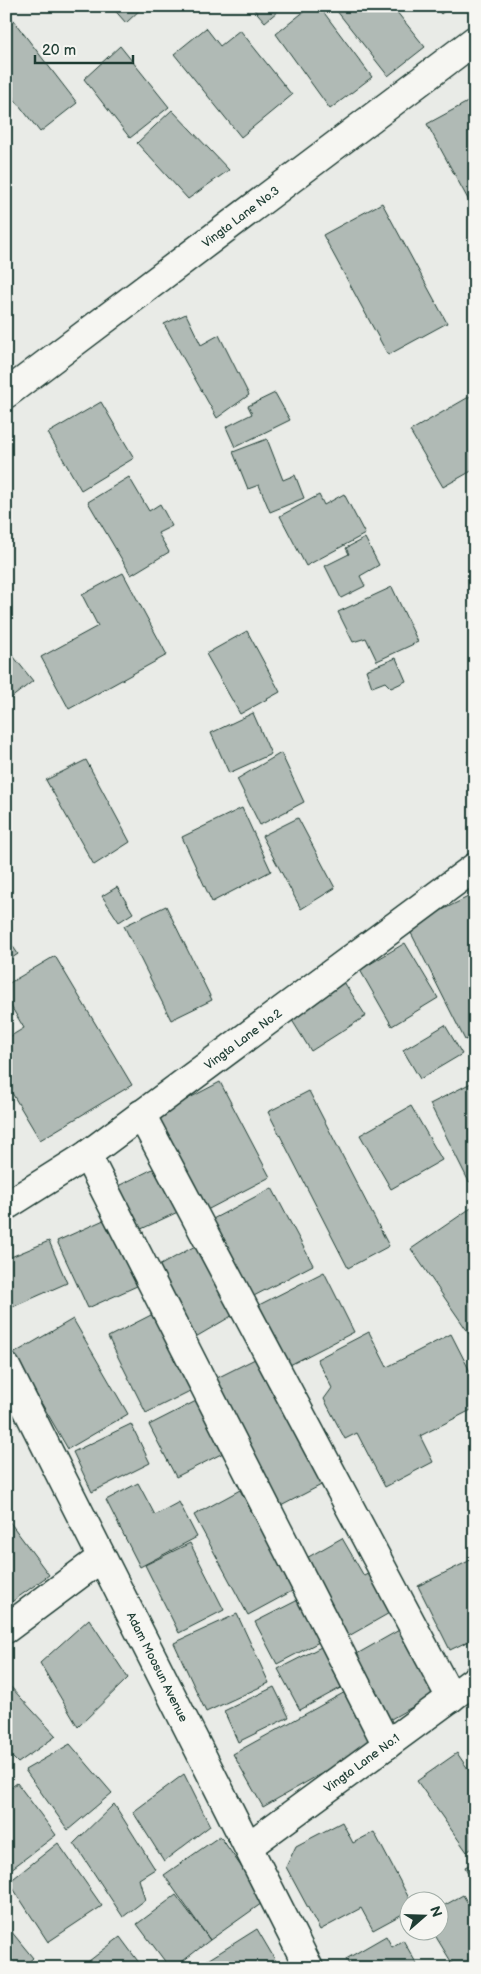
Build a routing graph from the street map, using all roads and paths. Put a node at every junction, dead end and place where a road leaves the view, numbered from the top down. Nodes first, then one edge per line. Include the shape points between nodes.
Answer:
1 (475, 40) edge
2 (6, 394) edge
3 (475, 867) edge
4 (141, 1114) junction
5 (87, 1155) junction
6 (6, 1206) edge
7 (6, 1367) edge
8 (101, 1558) junction
9 (6, 1629) edge
10 (475, 1680) edge
11 (451, 1698) junction
12 (387, 1745) junction
13 (249, 1846) junction
14 (309, 1968) edge

1 - 2 street, Vingta Lane No.3
3 - 4 street, Vingta Lane No.2
4 - 5 street, Vingta Lane No.2
4 - 11 street
5 - 6 street, Vingta Lane No.2
5 - 12 street
7 - 8 street, Adam Moosun Avenue
8 - 9 street
8 - 13 street, Adam Moosun Avenue
10 - 11 street, Vingta Lane No.1
11 - 12 street, Vingta Lane No.1
12 - 13 street, Vingta Lane No.1
13 - 14 street, Adam Moosun Avenue

